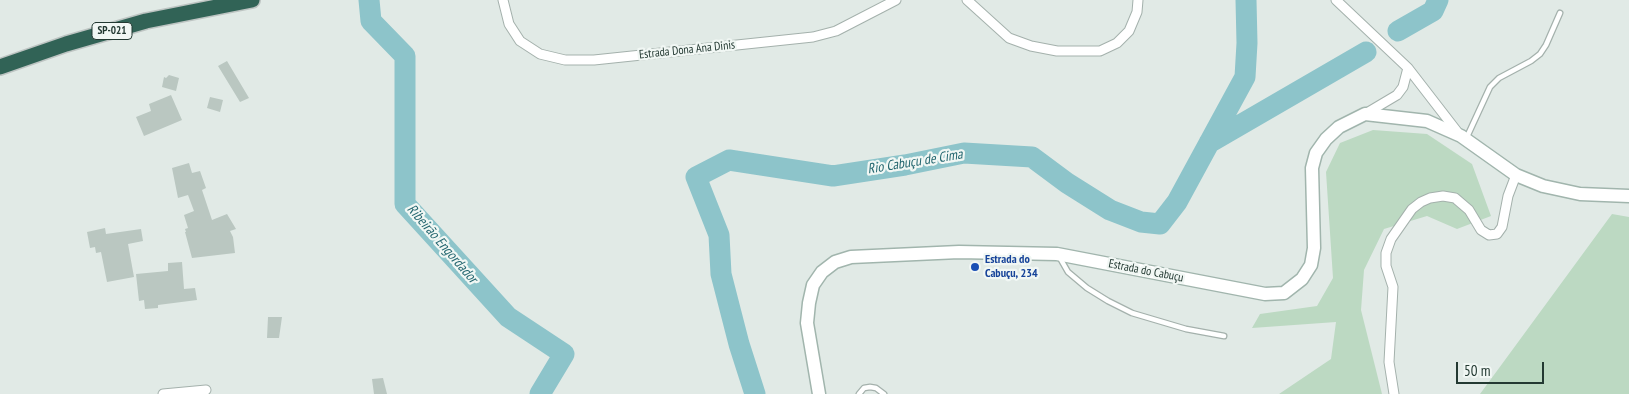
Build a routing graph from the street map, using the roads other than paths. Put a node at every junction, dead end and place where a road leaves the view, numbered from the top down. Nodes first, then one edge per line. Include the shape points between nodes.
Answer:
1 (252, 0) edge
2 (503, 0) edge
3 (896, 0) edge
4 (967, 0) edge
5 (1138, 0) edge
6 (1336, 0) edge
7 (1560, 13) dead end
8 (0, 67) edge
9 (1408, 68) junction
10 (1365, 114) junction
11 (1463, 137) junction
12 (1516, 175) junction
13 (1629, 196) edge
14 (1058, 254) junction
15 (1224, 336) dead end
16 (206, 390) dead end
17 (163, 394) edge
18 (820, 394) edge
19 (859, 394) edge
20 (884, 394) edge
21 (1394, 394) edge

1 - 8 highway, SP-021 via 146,21
2 - 3 street, Estrada Dona Ana Dinis via 509,24 520,41 540,54 565,60 594,60 813,37 836,31
4 - 5 street via 1009,38 1057,51 1100,51 1117,44 1129,31
6 - 9 street
7 - 11 lane via 1540,54 1499,78 1490,87
9 - 10 street via 1403,87 1397,95
9 - 11 street
10 - 11 main road via 1426,121
10 - 14 main road, Estrada do Cabuçu via 1339,127 1316,153 1312,168 1314,248 1311,265 1302,279 1284,293 1265,294
11 - 12 main road
12 - 13 main road via 1543,186 1580,194
12 - 21 street via 1502,227 1497,234 1489,235 1481,230 1469,210 1455,198 1443,196 1430,198 1412,209 1391,239 1386,266 1392,287 1389,362
14 - 15 lane via 1068,272 1087,288 1132,313
14 - 18 main road, Estrada do Cabuçu via 929,254 851,257 835,262 813,285 809,303 807,323
16 - 17 street
19 - 20 lane via 870,387

